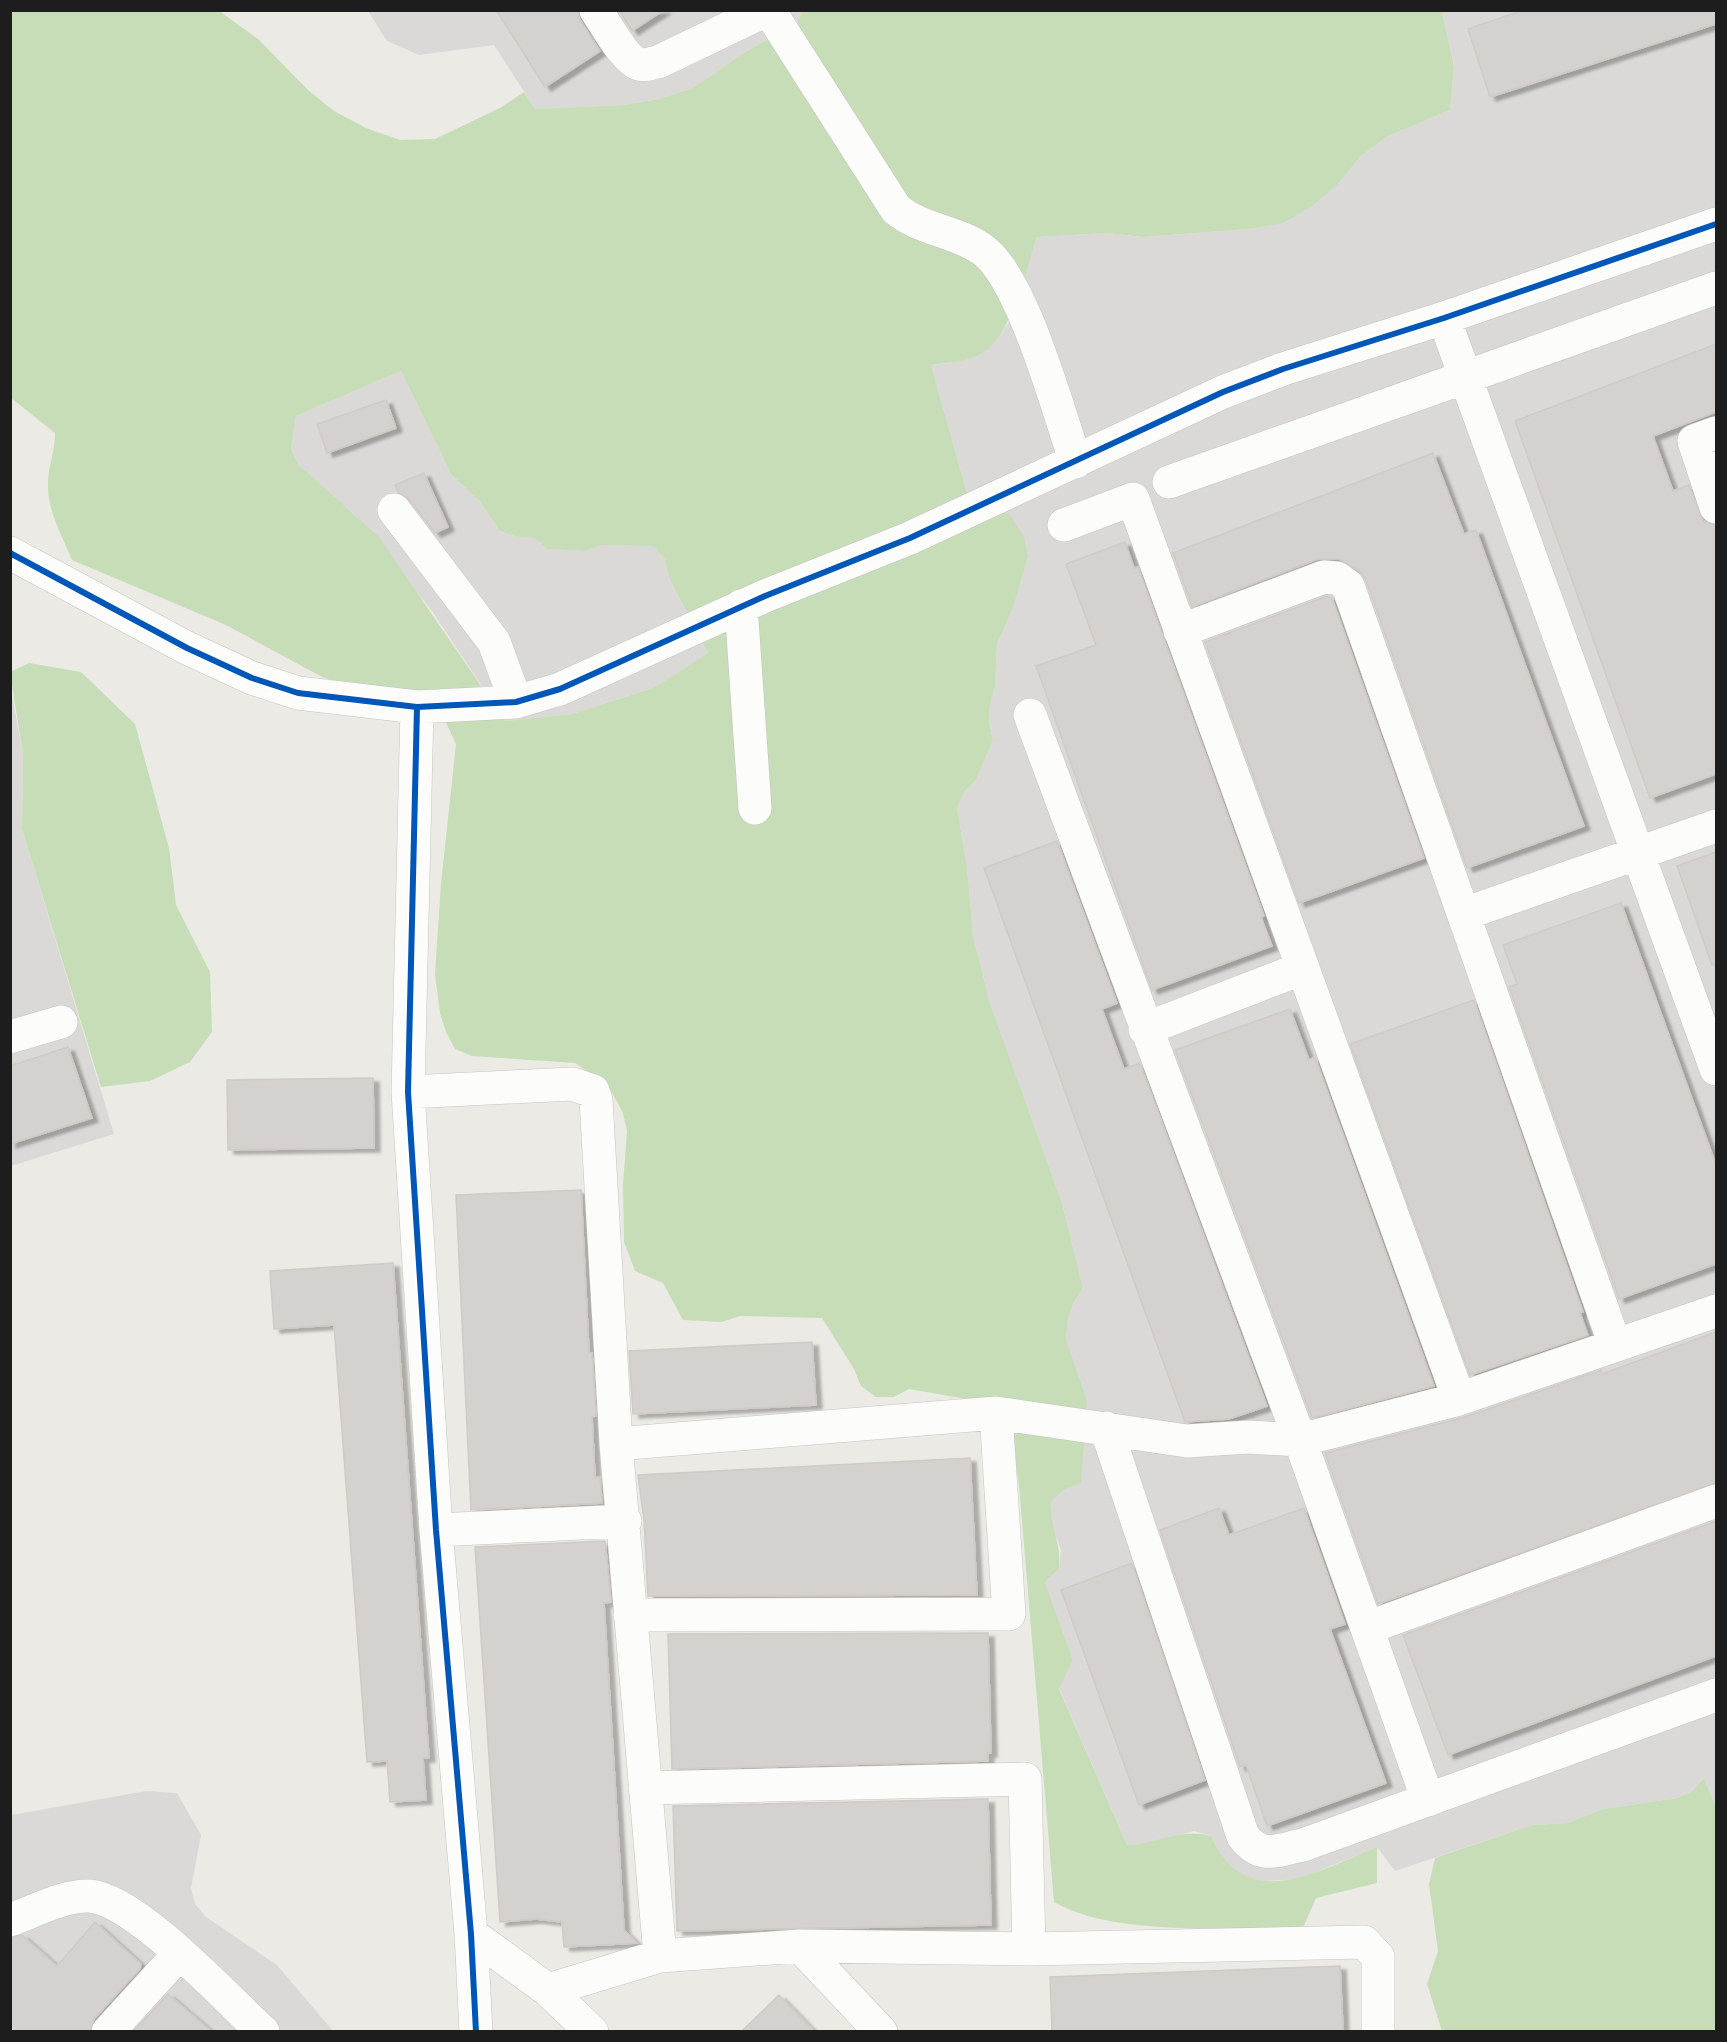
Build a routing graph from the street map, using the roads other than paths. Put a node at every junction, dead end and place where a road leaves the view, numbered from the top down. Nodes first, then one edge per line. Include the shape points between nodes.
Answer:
1 (596, 10) edge
2 (1716, 224) edge
3 (1716, 288) edge
4 (1444, 318) junction
5 (1466, 378) junction
6 (1716, 433) edge
7 (1076, 462) junction
8 (1169, 482) dead end
9 (1716, 507) edge
10 (394, 510) dead end
11 (1064, 525) dead end
12 (10, 553) edge
13 (741, 606) junction
14 (1180, 631) junction
15 (516, 702) junction
16 (417, 707) junction
17 (1030, 715) dead end
18 (755, 808) dead end
19 (1716, 826) edge
20 (1638, 853) junction
21 (1464, 914) junction
22 (1303, 968) junction
23 (61, 1022) dead end
24 (1145, 1029) junction
25 (10, 1037) edge
26 (1716, 1070) edge
27 (408, 1092) junction
28 (1716, 1311) edge
29 (1616, 1345) junction
30 (1459, 1399) junction
31 (996, 1413) junction
32 (1106, 1428) junction
33 (1300, 1440) junction
34 (616, 1444) junction
35 (1716, 1502) edge
36 (625, 1521) junction
37 (436, 1530) junction
38 (630, 1615) junction
39 (1366, 1628) junction
40 (1716, 1695) edge
41 (645, 1788) junction
42 (1428, 1800) junction
43 (10, 1920) edge
44 (471, 1934) junction
45 (800, 1946) junction
46 (1029, 1949) junction
47 (179, 1954) junction
48 (660, 1956) junction
49 (548, 1990) junction
50 (108, 2031) edge
51 (263, 2031) edge
52 (476, 2031) edge
53 (592, 2031) edge
54 (881, 2031) edge
55 (1378, 2031) edge

1 - 7 street via 638,64 658,62 763,12 772,15 896,209 914,221 981,248 1006,276 1020,302
2 - 4 street
3 - 5 street
4 - 5 street
4 - 7 street via 1282,369 1223,392
5 - 8 street
5 - 20 street
6 - 9 street via 1694,441
7 - 13 street via 910,538
10 - 15 street via 494,642
11 - 14 street via 1133,499
12 - 16 street via 177,643 252,678 298,693
13 - 15 street via 560,689
13 - 18 street
14 - 21 street via 1324,577 1337,578 1348,586
14 - 22 street
15 - 16 street
16 - 27 street
17 - 24 street
19 - 20 street
20 - 21 street
20 - 26 street
21 - 29 street
22 - 24 street
22 - 30 street
23 - 25 street
24 - 33 street
27 - 34 street via 572,1084 593,1091
27 - 37 street
28 - 29 street
29 - 30 street
30 - 33 street
31 - 32 street
31 - 34 street
31 - 38 street via 1009,1614
32 - 33 street via 1187,1441 1248,1437
32 - 42 street via 1243,1836 1252,1848 1266,1852 1303,1845
33 - 39 street
34 - 36 street
35 - 39 street
36 - 37 street
36 - 38 street
37 - 44 street
38 - 41 street
39 - 42 street
40 - 42 street
41 - 46 street via 1025,1779
41 - 48 street
43 - 47 street via 65,1900 92,1896 133,1914
44 - 49 street
44 - 52 street
45 - 46 street
45 - 48 street
45 - 54 street
46 - 55 street via 1364,1942 1378,1957
47 - 50 street
47 - 51 street
48 - 49 street
49 - 53 street

